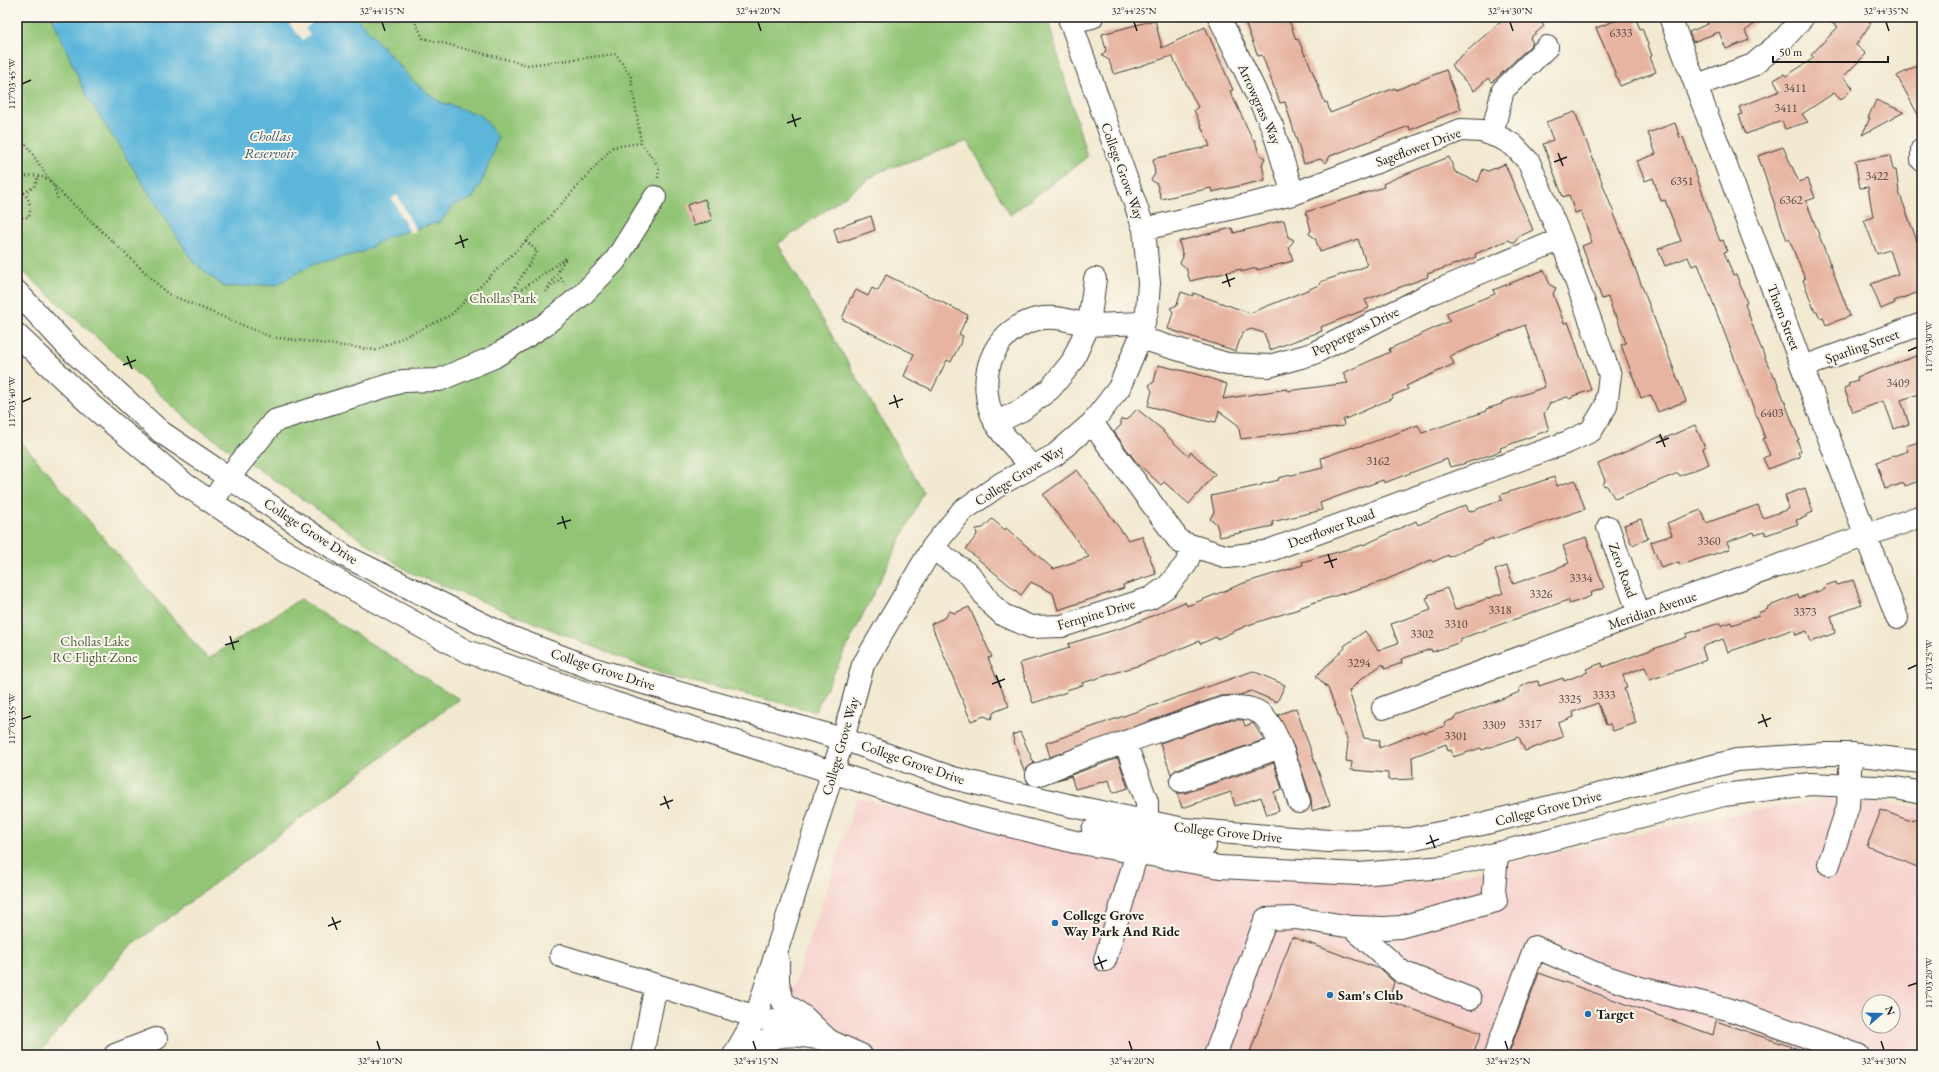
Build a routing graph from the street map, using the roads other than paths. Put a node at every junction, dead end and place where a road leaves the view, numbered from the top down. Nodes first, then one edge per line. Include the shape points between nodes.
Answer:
1 (1092, 17) edge
2 (1219, 17) edge
3 (1670, 17) edge
4 (1803, 17) edge
5 (1070, 19) edge
6 (1547, 47) dead end
7 (1697, 85) junction
8 (1492, 134) junction
9 (1922, 149) edge
10 (1922, 160) edge
11 (1293, 194) junction
12 (655, 197) road end
13 (1144, 229) junction
14 (1561, 239) junction
15 (1095, 278) dead end
16 (17, 292) edge
17 (1088, 324) junction
18 (1922, 324) edge
19 (1142, 331) junction
20 (17, 336) edge
21 (1803, 367) junction
22 (1606, 406) joint
23 (995, 423) junction
24 (1092, 423) junction
25 (1032, 467) junction
26 (229, 477) junction
27 (212, 502) junction
28 (1922, 516) edge
29 (1608, 527) dead end
30 (1866, 536) junction
31 (1193, 547) junction
32 (932, 548) junction
33 (1639, 614) junction
34 (1897, 618) dead end
35 (1383, 708) dead end
36 (843, 739) junction
37 (1125, 742) junction
38 (1281, 747) junction
39 (1851, 754) junction
40 (1922, 762) edge
41 (833, 771) junction
42 (1037, 775) dead end
43 (1181, 781) dead end
44 (1849, 785) junction
45 (1922, 793) edge
46 (1299, 802) dead end
47 (1147, 822) junction
48 (1021, 828) junction
49 (1253, 835) junction
50 (1137, 853) junction
51 (1497, 854) junction
52 (1829, 864) dead end
53 (1352, 927) junction
54 (779, 944) junction
55 (561, 956) dead end
56 (1105, 960) dead end
57 (656, 985) junction
58 (1470, 999) dead end
59 (756, 1017) junction
60 (156, 1039) dead end
61 (828, 1040) junction
62 (115, 1055) edge
63 (642, 1055) edge
64 (734, 1055) edge
65 (750, 1055) edge
66 (861, 1055) edge
67 (1216, 1055) edge
68 (1495, 1055) edge
69 (1858, 1055) edge

1 - 5 main road
2 - 11 main road, Arrowgrass Way via 1272,126
3 - 7 main road, Thorn Street
4 - 7 main road via 1783,40 1753,65
5 - 13 main road, College Grove Way
6 - 8 main road via 1503,90
7 - 21 main road, Thorn Street
8 - 11 main road, Sageflower Drive via 1461,130
8 - 14 main road, Sageflower Drive via 1513,145 1529,162
9 - 10 main road
11 - 13 main road, Sageflower Drive
12 - 26 main road via 615,261 576,300 543,326 494,357 439,380 403,381 274,422
13 - 19 main road, College Grove Way via 1149,283
14 - 19 main road, Peppergrass Drive via 1432,293 1312,354 1269,366 1227,364
14 - 22 main road, Sageflower Drive via 1610,375
15 - 17 main road
16 - 26 main road, College Grove Drive via 69,348 161,432
17 - 19 main road, Peppergrass Drive
17 - 23 main road via 1072,362 1050,389 1022,410
17 - 23 main road, Peppergrass Drive via 1058,317 1037,320 1019,326 1000,341 990,360 986,381 989,405
18 - 21 main road, Sparling Street
19 - 24 main road, College Grove Way via 1119,388
20 - 27 main road, College Grove Drive via 102,415 186,485
21 - 30 main road, Thorn Street
22 - 31 main road, Deerflower Road via 1591,430 1579,438 1265,552 1228,557
23 - 25 main road
24 - 25 main road, College Grove Way via 1055,455
24 - 31 main road, Deerflower Road via 1180,542
25 - 32 main road, College Grove Way via 1002,483 962,511
26 - 27 main road
26 - 36 main road, College Grove Drive via 345,556 504,635 594,669
27 - 41 main road, College Grove Drive via 286,552 466,651 617,703
28 - 30 main road, Meridian Avenue
29 - 33 main road, Zero Road
30 - 33 main road, Meridian Avenue
30 - 34 main road, Thorn Street
31 - 32 main road, Fernpine Drive via 1186,564 1168,586 1151,598 1062,626 1031,627 1003,615 991,604 970,575
32 - 36 main road, College Grove Way via 863,665
33 - 35 main road, Meridian Avenue
36 - 41 main road, College Grove Way
36 - 47 main road, College Grove Drive via 953,778
37 - 38 main road via 1224,708 1246,707 1260,713 1270,723
37 - 42 main road
37 - 47 main road via 1147,802
38 - 43 main road
38 - 46 main road
39 - 40 main road, College Grove Drive
39 - 44 main road
39 - 49 main road, College Grove Drive via 1738,760 1482,824 1410,839 1328,841
41 - 48 main road, College Grove Drive via 974,816
41 - 54 main road, College Grove Way
44 - 45 main road, College Grove Drive via 1896,788
44 - 51 main road, College Grove Drive via 1810,784 1724,795
44 - 52 main road via 1848,806
47 - 48 main road via 1125,834 1052,823
47 - 49 main road, College Grove Drive via 1184,829
48 - 50 main road, College Grove Drive via 1075,842
49 - 50 main road via 1227,848 1159,841 1145,844
50 - 51 main road, College Grove Drive via 1220,867 1359,874 1444,867
50 - 56 main road
51 - 53 main road via 1494,891 1496,901 1400,926
53 - 58 main road via 1402,972
53 - 67 main road via 1296,918 1266,919
54 - 59 main road, College Grove Way
54 - 61 main road via 778,982 783,1002 804,1017
55 - 57 main road
57 - 59 main road
57 - 63 main road
59 - 61 main road via 798,1027
59 - 64 main road
59 - 65 main road
60 - 62 main road
61 - 65 main road via 793,1035 773,1038
61 - 66 main road
68 - 69 main road via 1535,947 1598,974 1640,988 1728,1009

